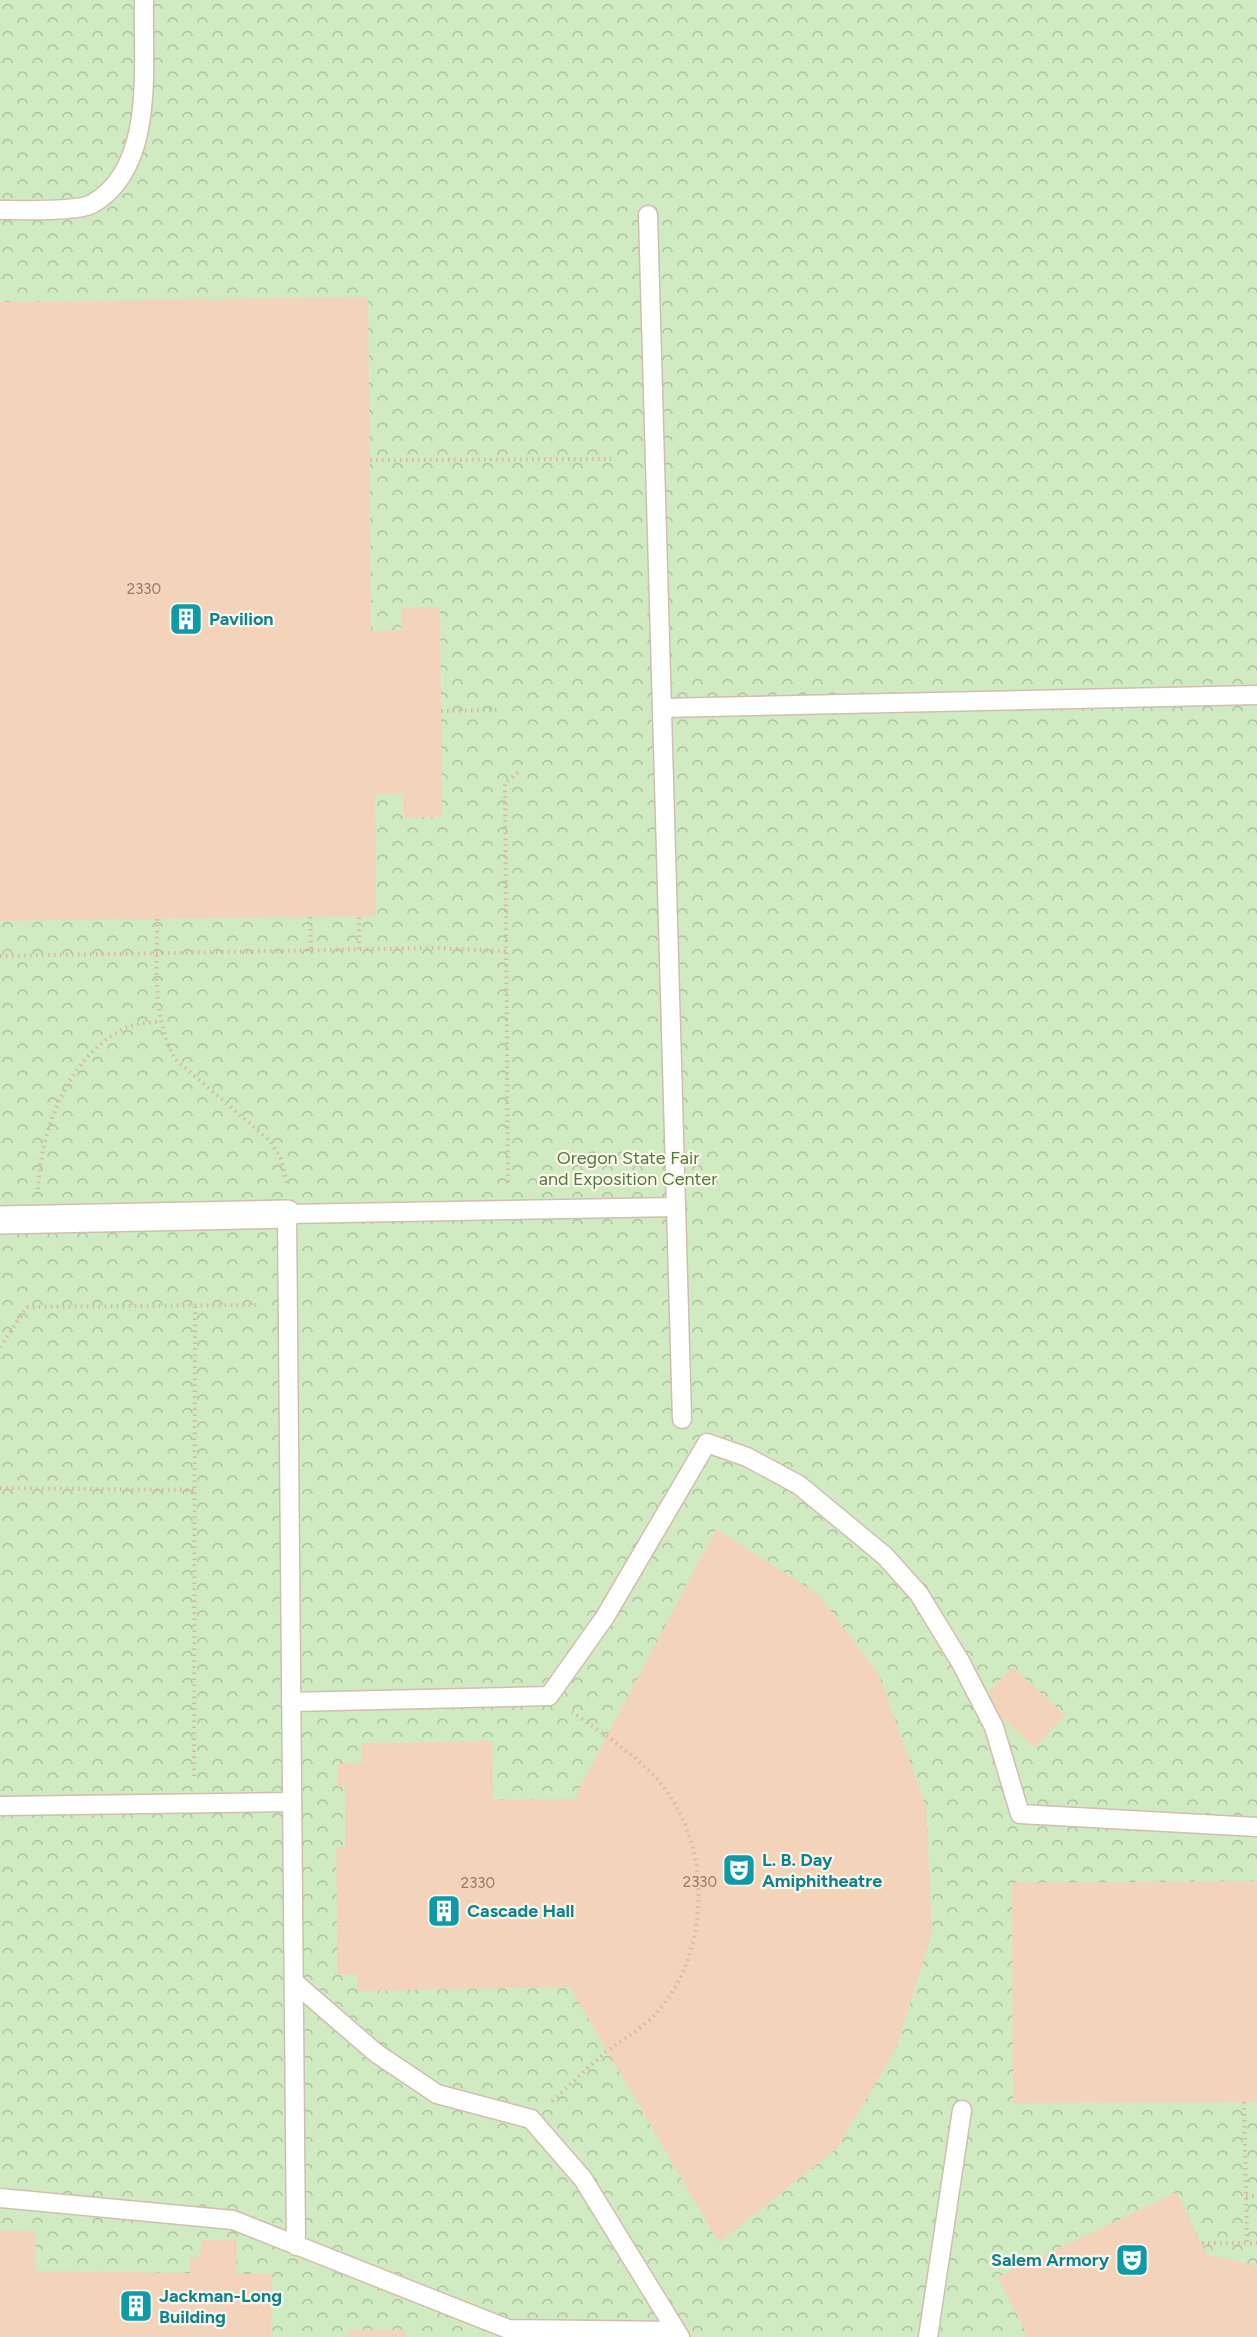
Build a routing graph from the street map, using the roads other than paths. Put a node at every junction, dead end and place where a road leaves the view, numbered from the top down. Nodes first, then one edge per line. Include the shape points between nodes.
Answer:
1 (144, 0) edge
2 (0, 210) edge
3 (648, 215) dead end
4 (1257, 696) edge
5 (662, 708) junction
6 (676, 1207) junction
7 (287, 1214) junction
8 (0, 1220) edge
9 (682, 1419) dead end
10 (291, 1702) junction
11 (292, 1802) junction
12 (0, 1806) edge
13 (1257, 1827) edge
14 (294, 1982) junction
15 (962, 2110) dead end
16 (0, 2198) edge
17 (296, 2246) junction
18 (531, 2333) edge
19 (678, 2334) edge
20 (928, 2337) edge

1 - 2 lane via 141,132 121,179 90,205
3 - 5 lane
4 - 5 lane
5 - 6 lane
6 - 7 lane
6 - 9 lane
7 - 8 street
7 - 10 lane
10 - 11 lane
10 - 13 lane via 549,1696 605,1617 707,1443 747,1456 799,1485 885,1556 919,1594 994,1727 1020,1814
11 - 12 lane
11 - 14 lane
14 - 17 lane
14 - 19 lane via 376,2053 437,2094 531,2119 583,2179
15 - 20 lane
16 - 17 lane via 233,2220
17 - 18 lane via 508,2329
18 - 19 lane

